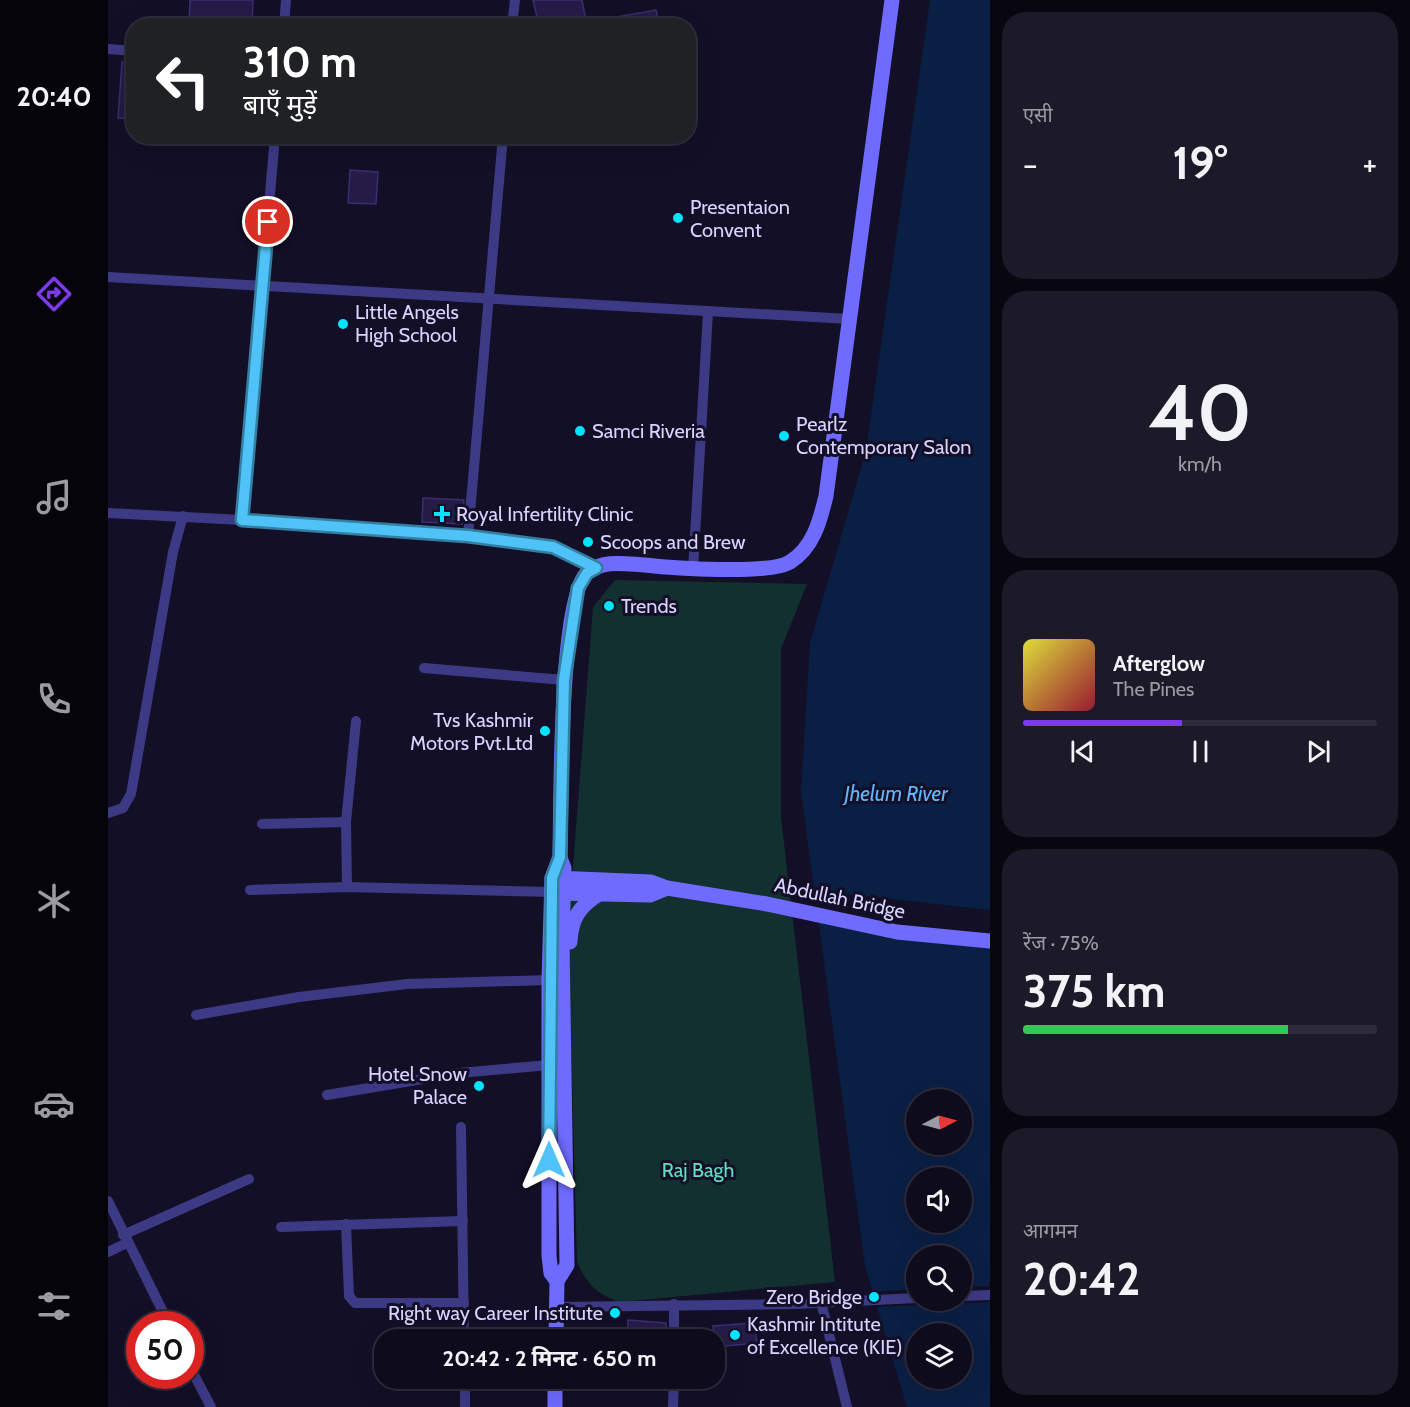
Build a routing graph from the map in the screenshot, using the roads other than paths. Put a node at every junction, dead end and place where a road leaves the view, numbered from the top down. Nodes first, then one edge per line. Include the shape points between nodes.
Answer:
1 (286, 0) edge
2 (515, 0) edge
3 (892, 0) edge
4 (285, 18) edge
5 (513, 18) edge
6 (108, 49) edge
7 (126, 50) edge
8 (274, 144) edge
9 (502, 144) edge
10 (108, 277) edge
11 (262, 285) junction
12 (488, 298) junction
13 (708, 312) junction
14 (849, 319) junction
15 (108, 513) edge
16 (183, 516) junction
17 (242, 520) junction
18 (468, 536) junction
19 (596, 568) junction
20 (693, 570) junction
21 (424, 668) dead end
22 (564, 680) junction
23 (356, 721) dead end
24 (108, 813) edge
25 (346, 822) junction
26 (262, 824) dead end
27 (558, 885) junction
28 (347, 887) junction
29 (675, 889) junction
30 (250, 890) dead end
31 (599, 894) junction
32 (990, 941) edge
33 (549, 981) junction
34 (196, 1014) dead end
35 (563, 1019) junction
36 (549, 1065) junction
37 (327, 1095) dead end
38 (461, 1127) dead end
39 (249, 1179) dead end
40 (108, 1201) edge
41 (463, 1221) junction
42 (346, 1224) junction
43 (281, 1227) dead end
44 (125, 1239) junction
45 (108, 1252) edge
46 (558, 1281) junction
47 (990, 1295) edge
48 (972, 1296) edge
49 (906, 1298) edge
50 (464, 1302) junction
51 (826, 1302) junction
52 (674, 1304) junction
53 (556, 1307) junction
54 (162, 1311) edge
55 (464, 1329) edge
56 (556, 1329) edge
57 (674, 1329) edge
58 (202, 1389) edge
59 (465, 1389) edge
60 (555, 1389) edge
61 (674, 1389) edge
62 (211, 1407) edge
63 (465, 1407) edge
64 (555, 1407) edge
65 (673, 1407) edge
66 (847, 1407) edge

1 - 4 street
2 - 5 street
3 - 14 main road
6 - 7 street
8 - 11 street
9 - 12 street
10 - 11 street
11 - 12 street
11 - 17 street
12 - 13 street
12 - 18 street
13 - 14 street
13 - 20 street
14 - 20 main road via 826,496 819,525 802,553 788,564
15 - 16 street
16 - 17 street
16 - 24 street via 173,552 131,794 123,808
17 - 18 street
18 - 19 street via 553,547
19 - 20 main road via 609,563
19 - 22 main road via 587,573 578,588
21 - 22 street
22 - 27 main road via 560,857 564,868
23 - 25 street
25 - 26 street
25 - 28 street
27 - 28 street
27 - 29 main road, Abdullah Bridge via 651,882
27 - 31 main road
27 - 33 main road
27 - 35 main road
28 - 30 street
29 - 31 main road via 650,895
29 - 32 main road, Abdullah Bridge via 897,932
31 - 35 main road via 579,909 571,928
33 - 34 street via 407,984 299,996
33 - 36 main road
35 - 46 main road via 567,1265
36 - 37 street via 459,1073
36 - 46 main road via 549,1256 551,1273
38 - 41 street
39 - 44 street
40 - 44 street
41 - 42 street
41 - 50 street
42 - 43 street
42 - 50 street via 350,1296 355,1303
44 - 45 street
44 - 54 street
46 - 53 main road
47 - 48 street
49 - 51 street
50 - 55 street
51 - 52 street
51 - 66 street
52 - 53 street
52 - 57 street
53 - 56 main road
58 - 62 street
59 - 63 street
60 - 64 main road
61 - 65 street

